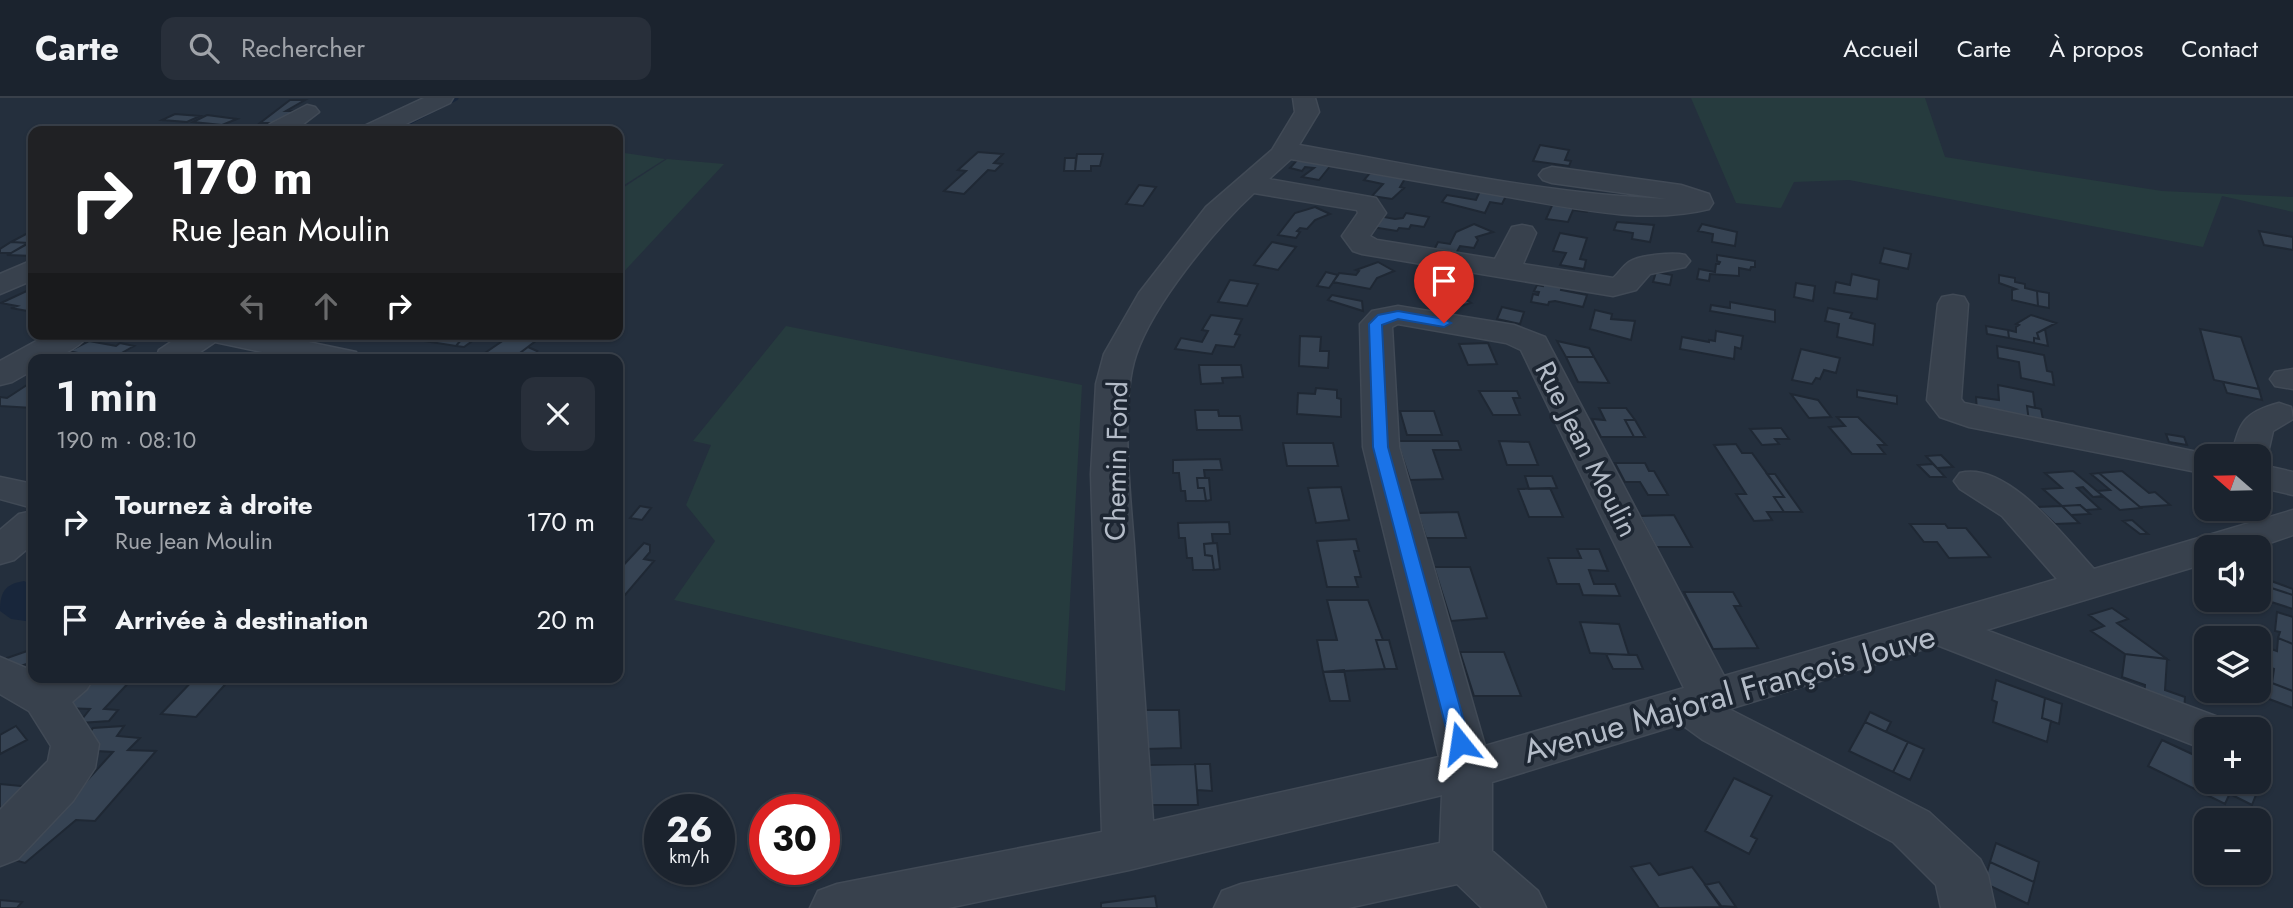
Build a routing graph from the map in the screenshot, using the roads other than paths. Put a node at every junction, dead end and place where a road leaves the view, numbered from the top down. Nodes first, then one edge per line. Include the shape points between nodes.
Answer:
1 (442, 98) edge
2 (1304, 98) edge
3 (383, 126) edge
4 (1284, 150) junction
5 (1552, 175) dead end
6 (1249, 184) junction
7 (1522, 233) dead end
8 (1675, 261) dead end
9 (1505, 270) junction
10 (28, 271) edge
11 (0, 285) edge
12 (1953, 304) dead end
13 (62, 340) edge
14 (196, 340) edge
15 (251, 340) edge
16 (37, 354) edge
17 (175, 354) edge
18 (320, 354) edge
19 (28, 359) edge
20 (0, 375) edge
21 (2279, 414) dead end
22 (2252, 444) edge
23 (2194, 460) edge
24 (2272, 478) edge
25 (1973, 481) dead end
26 (2293, 484) edge
27 (2293, 522) edge
28 (28, 527) edge
29 (2253, 535) edge
30 (0, 551) edge
31 (2194, 554) edge
32 (2087, 587) junction
33 (1941, 630) junction
34 (0, 673) edge
35 (28, 680) edge
36 (39, 683) edge
37 (58, 688) edge
38 (1700, 701) junction
39 (2194, 727) edge
40 (1467, 770) junction
41 (0, 844) edge
42 (1129, 848) junction
43 (1466, 860) junction
44 (856, 906) edge
45 (1241, 908) edge
46 (1519, 908) edge
47 (1968, 908) edge

1 - 3 street
2 - 4 street, Chemin Fond via 1307,111
4 - 5 street via 1620,205 1700,203 1682,193
4 - 6 street, Chemin Fond
6 - 9 street via 1367,204 1371,213 1356,236 1363,245
6 - 42 street, Chemin Fond via 1216,213 1150,299 1120,354 1113,384 1110,474
7 - 9 street
8 - 9 street via 1640,267 1625,284 1613,287
10 - 11 street
12 - 23 street via 1944,400 1952,410
13 - 16 street
14 - 17 street
15 - 18 street
19 - 20 street
21 - 22 street via 2256,425
24 - 26 street
25 - 32 street via 2016,509
27 - 29 street, Avenue Majoral François Jouve
28 - 30 street
31 - 32 street, Avenue Majoral François Jouve
32 - 33 street, Avenue Majoral François Jouve
33 - 38 street, Avenue Majoral François Jouve
33 - 39 street
34 - 35 street
36 - 37 street
37 - 41 street via 75,744 71,768
38 - 40 street, Avenue Majoral François Jouve
38 - 40 street, Rue Jean Moulin via 1534,344 1514,335 1424,319 1383,318 1376,324 1381,447
38 - 47 street via 1720,727 1911,827 1962,874
40 - 42 street, Avenue Majoral François Jouve
40 - 43 street
42 - 44 street, Avenue Majoral François Jouve
43 - 45 street
43 - 46 street

